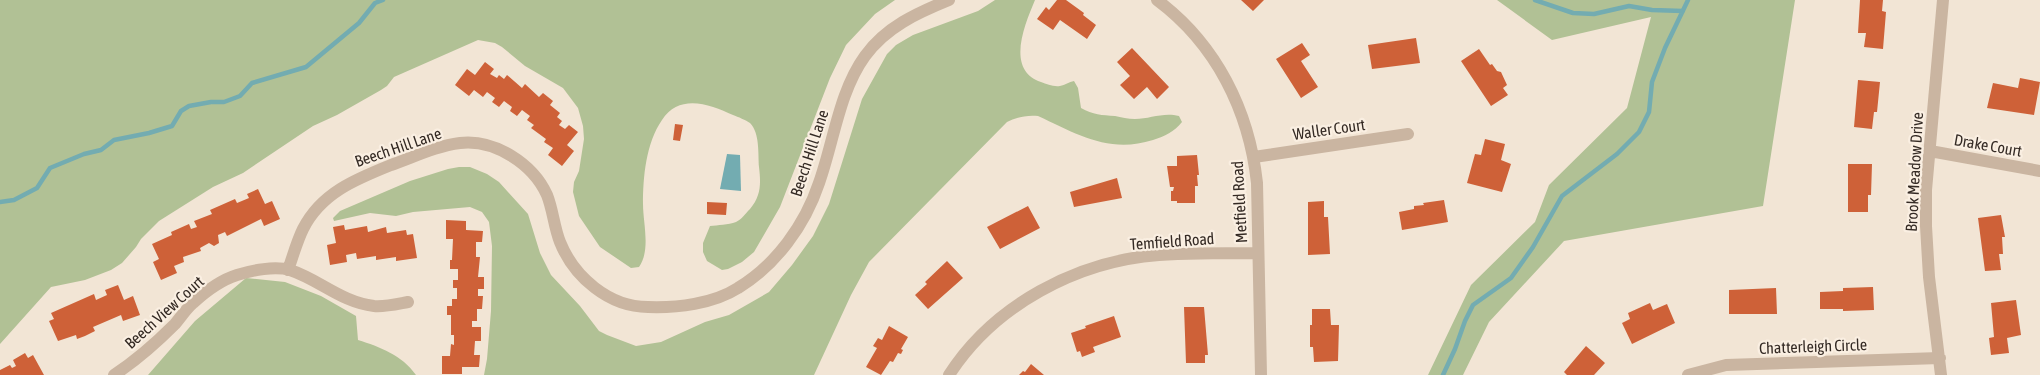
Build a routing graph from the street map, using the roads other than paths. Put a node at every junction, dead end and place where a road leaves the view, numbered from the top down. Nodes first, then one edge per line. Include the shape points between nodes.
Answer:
1 (949, 0) edge
2 (1157, 0) edge
3 (1943, 0) edge
4 (1408, 134) dead end
5 (1930, 151) junction
6 (1254, 157) junction
7 (2040, 171) edge
8 (1258, 253) junction
9 (288, 270) junction
10 (408, 302) dead end
11 (1940, 358) junction
12 (114, 375) edge
13 (949, 375) edge
14 (1261, 375) edge
15 (1688, 375) edge
16 (1941, 375) edge

1 - 9 street, Beech Hill Lane via 913,15 885,34 866,54 851,79 819,184 805,216 785,246 759,273 736,290 712,300 647,308 622,303 601,292 569,261 546,194 532,172 514,157 490,146 463,143 438,147 354,180 330,195 303,228
2 - 6 street, Metfield Road via 1192,31 1219,66 1239,106
3 - 5 street, Brook Meadow Drive
4 - 6 street, Waller Court
5 - 7 street, Drake Court
5 - 11 street, Brook Meadow Drive via 1926,226
6 - 8 street, Metfield Road
8 - 13 street, Temfield Road via 1158,255 1092,268 1060,280 1006,314 967,352
8 - 14 street, Metfield Road
9 - 10 street, Beech View Court via 354,301 374,306
9 - 12 street, Beech View Court via 266,269 237,275 213,288 192,304 151,347
11 - 15 street, Chatterleigh Circle via 1726,365
11 - 16 street, Brook Meadow Drive

